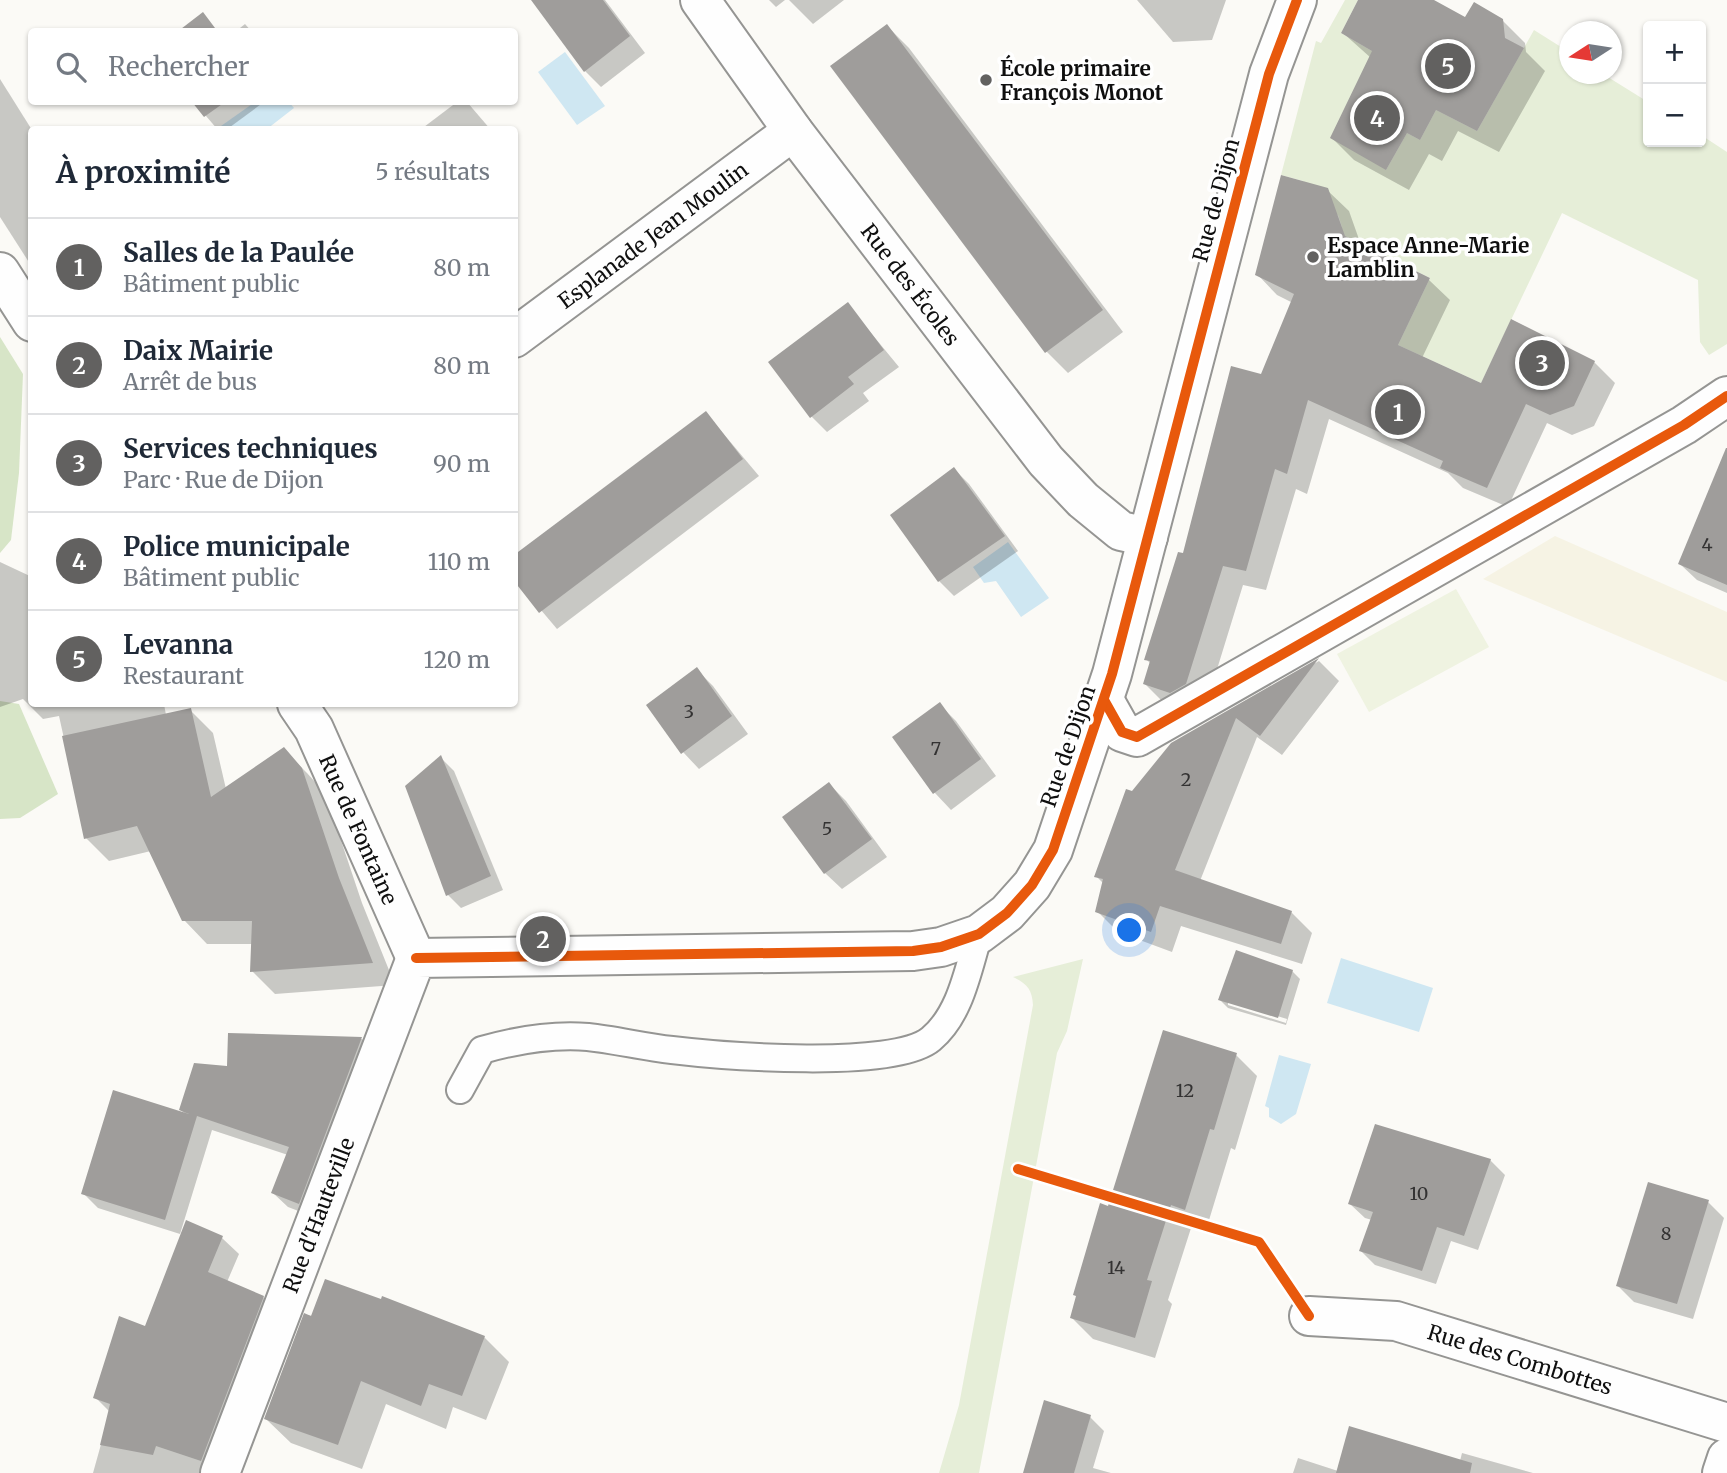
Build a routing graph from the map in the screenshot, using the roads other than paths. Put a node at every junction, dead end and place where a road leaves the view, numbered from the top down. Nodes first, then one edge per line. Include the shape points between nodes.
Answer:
1 (700, 0) edge
2 (1297, 0) edge
3 (793, 131) junction
4 (0, 272) edge
5 (28, 316) edge
6 (518, 335) edge
7 (1727, 396) edge
8 (1148, 537) junction
9 (1104, 700) junction
10 (299, 707) edge
11 (979, 934) junction
12 (416, 958) junction
13 (460, 1090) dead end
14 (1309, 1316) dead end
15 (1727, 1423) edge
16 (1727, 1458) edge
17 (220, 1473) edge
18 (1723, 1473) edge

1 - 3 street, Rue des Écoles
2 - 8 street, Rue de Dijon via 1269,74
3 - 6 street, Esplanade Jean Moulin
3 - 8 street, Rue des Écoles via 1046,461 1121,531
4 - 5 street
7 - 9 street via 1684,425 1137,737 1122,732
8 - 9 street, Rue de Dijon
9 - 11 street, Rue de Dijon via 1053,850 1032,885
10 - 12 street, Rue de Fontaine via 314,729
11 - 12 street, Rue de Dijon via 913,951
11 - 13 lane via 958,1000 945,1023 930,1040 911,1049 850,1056 760,1057 586,1037 521,1039 482,1051
12 - 17 street, Rue d'Hauteville
14 - 15 street, Rue des Combottes via 1396,1321
16 - 18 street

